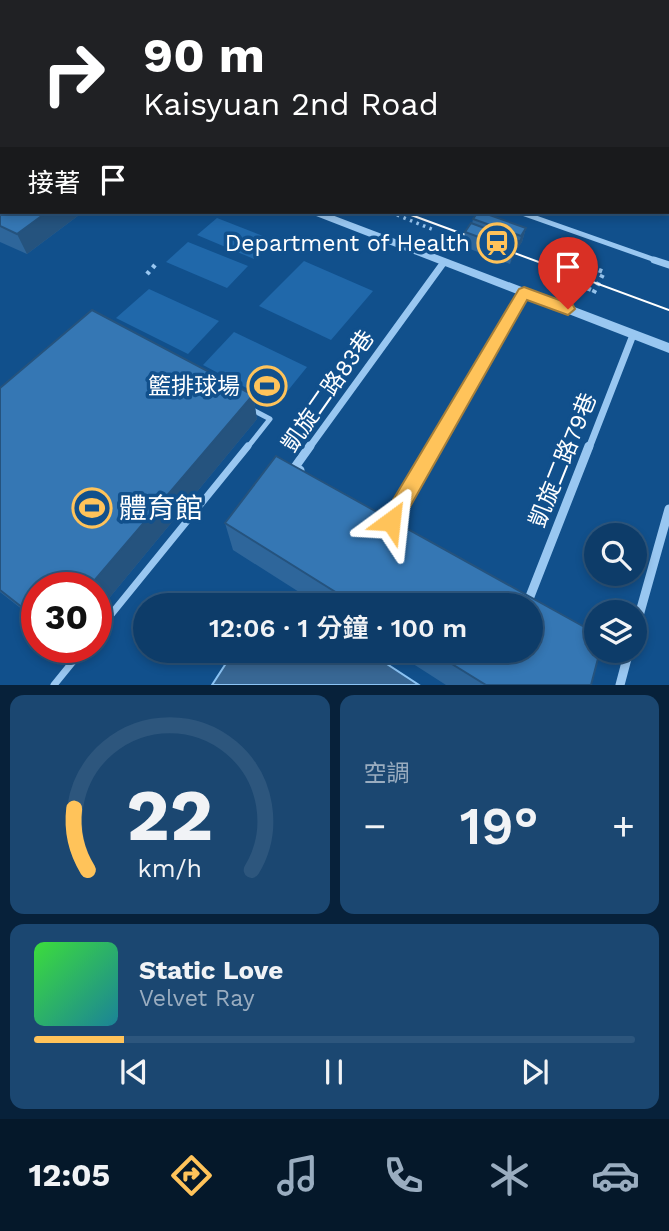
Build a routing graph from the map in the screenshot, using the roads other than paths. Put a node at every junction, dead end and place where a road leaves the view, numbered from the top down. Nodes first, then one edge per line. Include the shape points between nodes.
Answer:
1 (320, 214) edge
2 (525, 214) edge
3 (444, 262) junction
4 (669, 265) edge
5 (524, 292) junction
6 (633, 335) junction
7 (669, 348) edge
8 (245, 406) edge
9 (307, 474) edge
10 (669, 509) edge
11 (379, 514) edge
12 (391, 521) junction
13 (403, 528) edge
14 (531, 593) edge
15 (643, 600) edge
16 (112, 613) edge
17 (72, 663) edge
18 (624, 663) edge
19 (54, 685) edge
20 (620, 685) edge

1 - 3 street
2 - 4 street
3 - 5 street
3 - 9 street, 凱旋二路83巷 via 295,467
5 - 6 street
5 - 12 street
6 - 7 street
6 - 14 street, 凱旋二路79巷
8 - 16 lane via 270,419
10 - 15 street
11 - 12 street
12 - 13 street
17 - 19 lane
18 - 20 street

